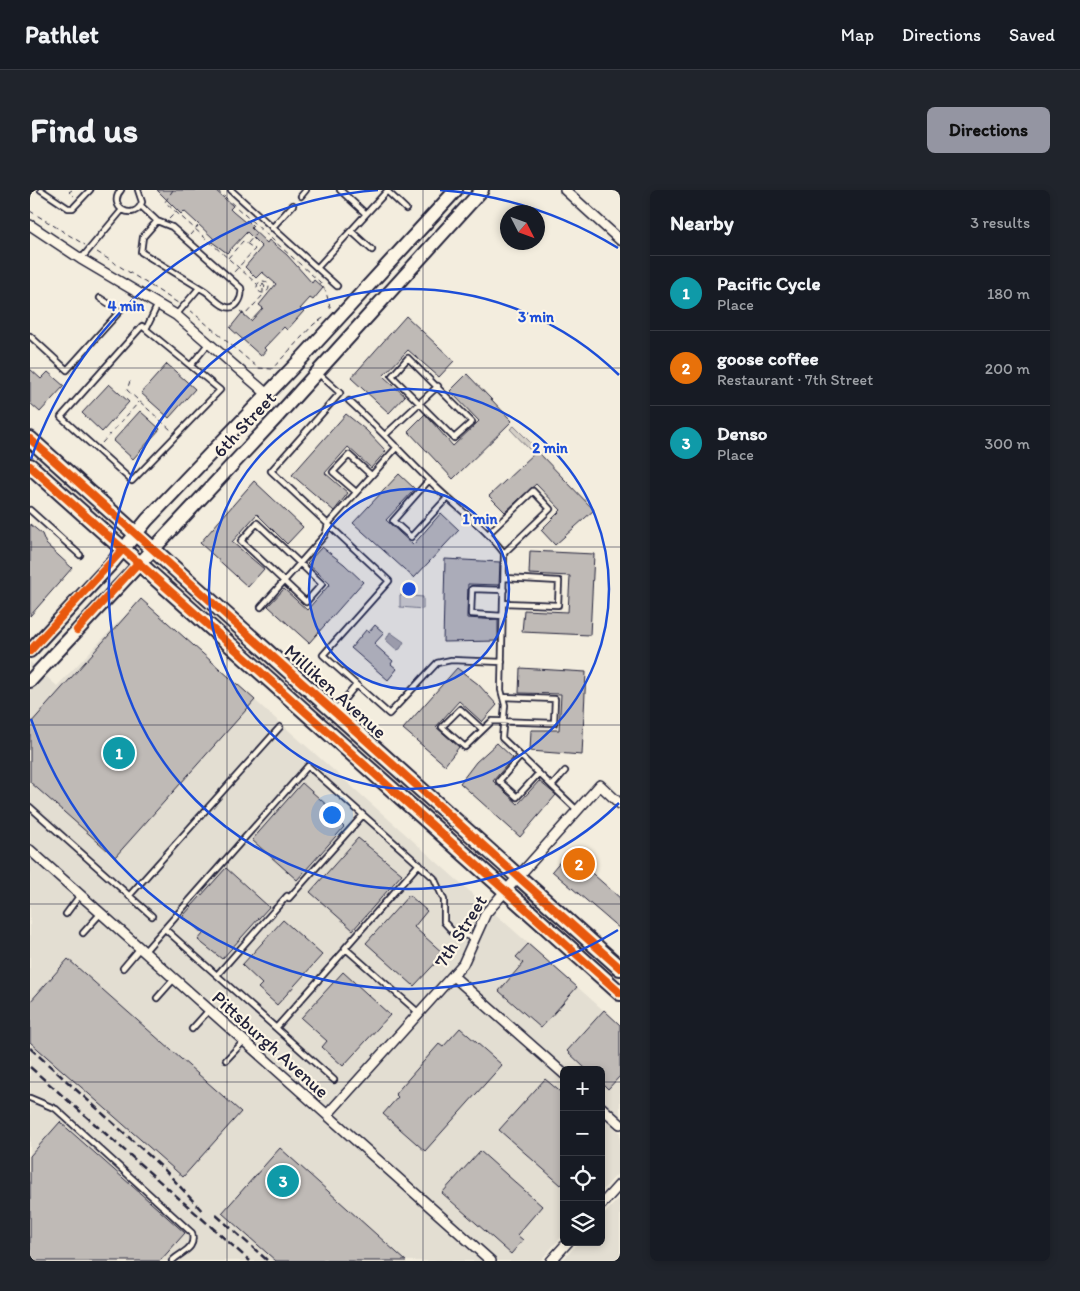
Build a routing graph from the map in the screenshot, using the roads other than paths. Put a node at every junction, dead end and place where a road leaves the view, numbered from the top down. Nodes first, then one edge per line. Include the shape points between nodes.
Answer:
1 (41, 190) edge
2 (90, 190) edge
3 (121, 190) edge
4 (138, 190) edge
5 (231, 190) edge
6 (306, 190) edge
7 (340, 190) edge
8 (456, 190) edge
9 (482, 190) edge
10 (564, 190) edge
11 (301, 196) dead end
12 (293, 205) dead end
13 (141, 206) junction
14 (406, 208) dead end
15 (122, 210) junction
16 (366, 214) junction
17 (157, 221) junction
18 (30, 226) edge
19 (272, 228) junction
20 (351, 231) junction
21 (620, 240) edge
22 (372, 250) dead end
23 (80, 259) junction
24 (317, 268) junction
25 (337, 286) dead end
26 (199, 288) junction
27 (100, 298) dead end
28 (158, 304) junction
29 (176, 315) junction
30 (146, 329) junction
31 (30, 336) edge
32 (209, 343) junction
33 (191, 365) junction
34 (318, 372) junction
35 (438, 386) junction
36 (268, 394) junction
37 (349, 401) dead end
38 (420, 402) junction
39 (386, 434) junction
40 (30, 439) edge
41 (397, 447) junction
42 (30, 466) edge
43 (371, 475) junction
44 (429, 480) junction
45 (356, 492) junction
46 (447, 498) junction
47 (30, 510) edge
48 (328, 524) junction
49 (136, 533) junction
50 (488, 534) junction
51 (123, 548) junction
52 (152, 548) junction
53 (504, 553) junction
54 (80, 555) dead end
55 (139, 562) junction
56 (299, 564) junction
57 (505, 578) junction
58 (284, 581) junction
59 (504, 590) junction
60 (504, 603) junction
61 (261, 607) dead end
62 (503, 616) junction
63 (31, 648) edge
64 (502, 662) junction
65 (30, 681) edge
66 (356, 685) junction
67 (503, 696) junction
68 (335, 712) junction
69 (503, 720) junction
70 (280, 726) dead end
71 (482, 729) junction
72 (520, 757) junction
73 (565, 771) dead end
74 (538, 774) junction
75 (552, 786) junction
76 (620, 804) edge
77 (30, 807) edge
78 (577, 810) junction
79 (363, 815) junction
80 (30, 850) edge
81 (419, 864) junction
82 (518, 877) junction
83 (507, 891) junction
84 (80, 895) junction
85 (129, 896) junction
86 (66, 914) dead end
87 (101, 914) junction
88 (152, 916) dead end
89 (165, 928) junction
90 (83, 933) dead end
91 (474, 938) junction
92 (344, 948) dead end
93 (142, 950) junction
94 (123, 968) dead end
95 (620, 968) edge
96 (217, 975) junction
97 (453, 976) junction
98 (174, 978) junction
99 (620, 993) edge
100 (157, 998) dead end
101 (209, 1010) junction
102 (419, 1013) junction
103 (276, 1028) junction
104 (192, 1029) dead end
105 (244, 1041) junction
106 (226, 1060) dead end
107 (560, 1070) edge
108 (334, 1080) dead end
109 (30, 1098) edge
110 (605, 1111) edge
111 (327, 1115) junction
112 (620, 1124) edge
113 (620, 1184) edge
114 (605, 1201) edge
115 (564, 1246) edge
116 (172, 1261) edge
117 (491, 1261) edge
118 (551, 1261) edge

1 - 2 lane via 68,208 73,208
3 - 15 lane via 116,201
4 - 13 lane
5 - 19 lane
6 - 11 lane
7 - 16 lane
8 - 36 main road, 6th Street
9 - 34 main road, 6th Street
10 - 21 street
12 - 19 lane
13 - 15 lane via 131,213
13 - 17 lane
14 - 16 lane via 386,191
15 - 23 lane
16 - 20 lane
17 - 26 lane via 143,238 141,252
17 - 26 lane via 165,223 186,240 240,288 242,295 234,305 224,307
18 - 23 street
19 - 24 lane
20 - 22 lane
20 - 24 lane
23 - 28 street
24 - 25 lane
26 - 29 lane
27 - 31 lane via 120,311 67,370
28 - 29 street
28 - 30 lane
29 - 32 street
30 - 33 lane
30 - 33 lane via 142,326 61,418 132,481 220,390
32 - 33 lane
32 - 36 street
34 - 48 lane via 340,393 271,471
34 - 52 main road, 6th Street
35 - 38 lane
35 - 38 lane via 408,358 392,376
35 - 38 lane via 472,422 454,438
36 - 49 main road, 6th Street
37 - 39 lane
38 - 39 lane
39 - 41 lane
40 - 49 main road, Milliken Avenue
41 - 43 lane
41 - 44 lane
42 - 51 main road, Milliken Avenue
43 - 45 lane
43 - 45 lane via 349,455 333,472
44 - 46 lane
44 - 46 lane via 393,521 411,537
45 - 48 lane
46 - 50 lane
47 - 54 lane
48 - 56 lane via 325,535
48 - 66 lane via 389,581 323,655
49 - 51 main road, 6th Street
49 - 52 main road, Milliken Avenue
50 - 53 lane
50 - 53 lane via 533,491 550,509
51 - 55 main road, Milliken Avenue
51 - 63 main road, 6th Street
52 - 55 main road, 6th Street
52 - 68 main road, Milliken Avenue
53 - 57 lane
55 - 65 main road, 6th Street
55 - 83 main road, Milliken Avenue
56 - 58 lane
56 - 58 lane via 322,584 306,602
56 - 58 lane via 296,557 257,523 241,541
57 - 59 lane
57 - 60 lane via 559,581 558,605
58 - 61 lane
59 - 60 lane
59 - 62 lane via 472,589 471,598 471,614
60 - 62 lane
62 - 64 lane
64 - 66 lane via 451,660 437,663 389,714
64 - 67 lane
66 - 68 lane
67 - 69 lane
67 - 69 lane via 555,699 554,723
68 - 82 main road, Milliken Avenue
69 - 71 lane via 492,721
69 - 72 lane via 502,738
70 - 85 lane
71 - 71 lane via 460,709 442,728 465,747
72 - 74 lane
72 - 74 lane via 499,781 518,797
73 - 75 lane
74 - 75 lane
75 - 78 lane
76 - 78 street, 7th Street via 600,785
77 - 85 lane
78 - 82 street, 7th Street
79 - 81 lane
79 - 89 lane via 308,766
79 - 96 lane
80 - 84 street, Pittsburgh Avenue
81 - 91 lane via 434,878 444,900 444,922 453,932
81 - 92 lane
82 - 83 street, 7th Street
82 - 95 main road, Milliken Avenue
83 - 91 street, 7th Street via 486,913
83 - 99 main road, Milliken Avenue
84 - 86 lane
84 - 87 street, Pittsburgh Avenue
85 - 88 lane
87 - 90 lane
87 - 93 street, Pittsburgh Avenue
89 - 93 lane
89 - 96 lane
91 - 97 street, 7th Street via 463,964
93 - 94 lane
93 - 98 street, Pittsburgh Avenue
96 - 103 lane
97 - 102 street, 7th Street
97 - 107 street
98 - 100 lane
98 - 101 street, Pittsburgh Avenue
101 - 104 lane
101 - 105 street, Pittsburgh Avenue
102 - 103 lane via 346,949
102 - 111 street, 7th Street
103 - 108 lane
105 - 106 lane
105 - 111 street, Pittsburgh Avenue
109 - 116 lane via 56,1109 192,1233 191,1247
110 - 112 street
111 - 117 street, Pittsburgh Avenue
113 - 114 street
115 - 118 street

